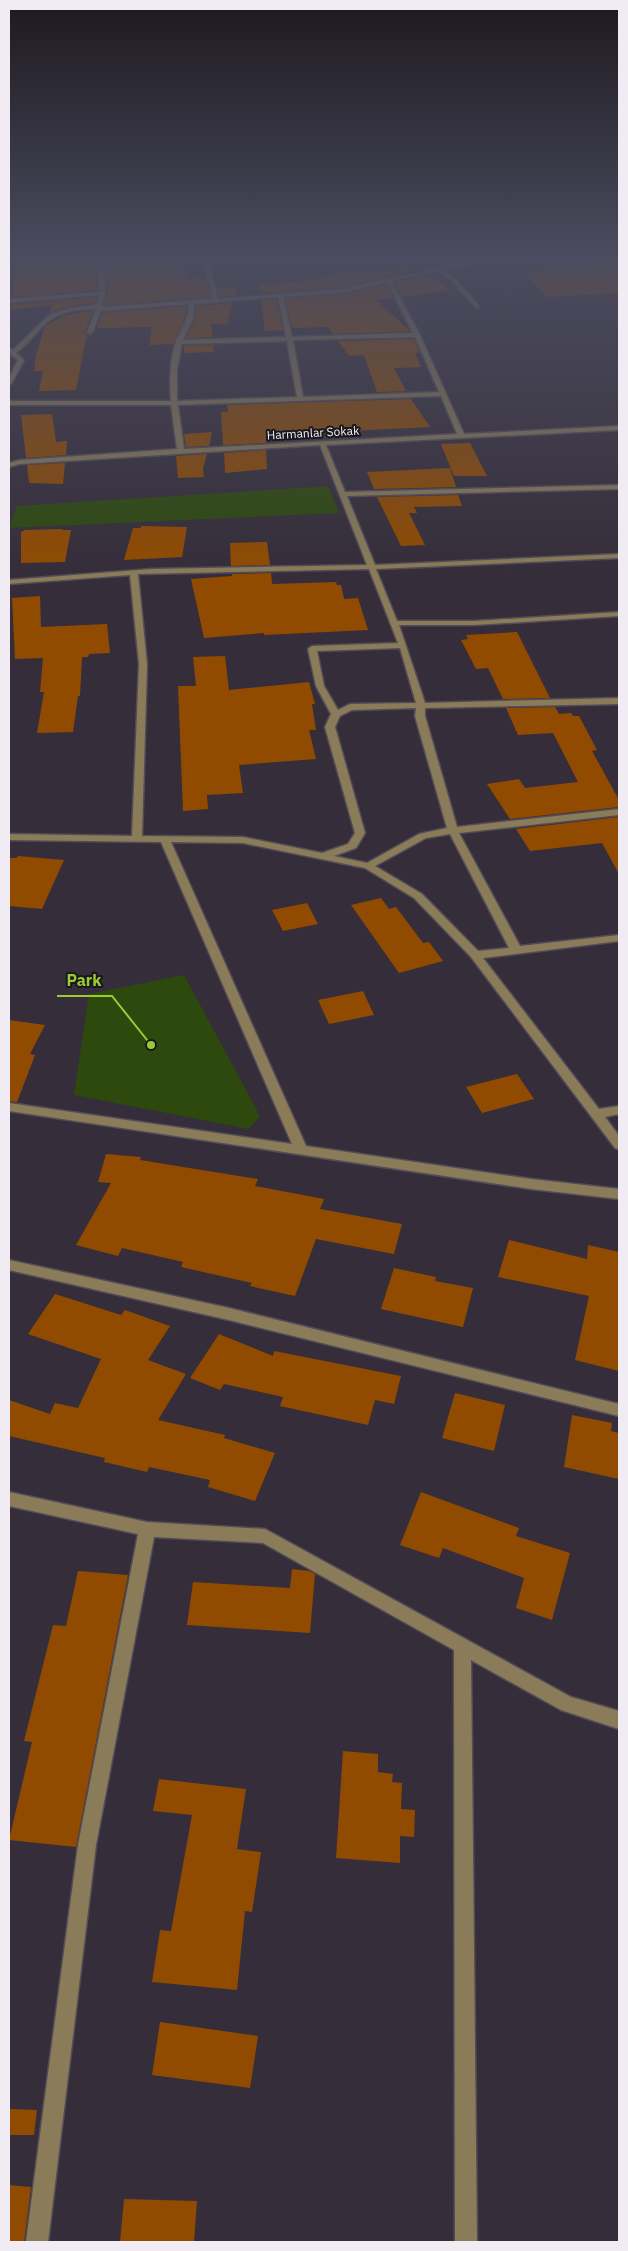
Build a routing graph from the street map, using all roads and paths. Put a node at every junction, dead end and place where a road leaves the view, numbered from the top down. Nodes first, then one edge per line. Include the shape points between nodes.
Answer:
1 (19, 364) edge
2 (177, 364) edge
3 (294, 364) edge
4 (430, 364) edge
5 (9, 383) edge
6 (443, 394) junction
7 (300, 398) junction
8 (173, 402) junction
9 (9, 403) edge
10 (619, 428) edge
11 (462, 437) junction
12 (322, 443) junction
13 (181, 451) junction
14 (9, 465) edge
15 (619, 487) edge
16 (343, 494) junction
17 (619, 556) edge
18 (373, 567) junction
19 (134, 573) junction
20 (9, 582) edge
21 (619, 614) edge
22 (395, 623) junction
23 (403, 645) junction
24 (619, 701) edge
25 (421, 705) junction
26 (336, 714) junction
27 (619, 812) edge
28 (453, 830) junction
29 (9, 837) edge
30 (137, 838) junction
31 (164, 838) junction
32 (323, 856) junction
33 (368, 866) junction
34 (619, 938) edge
35 (516, 950) junction
36 (475, 955) junction
37 (9, 1107) edge
38 (619, 1110) edge
39 (597, 1114) junction
40 (619, 1145) edge
41 (301, 1150) junction
42 (619, 1194) edge
43 (9, 1265) edge
44 (619, 1410) edge
45 (9, 1499) edge
46 (147, 1529) junction
47 (462, 1645) junction
48 (619, 1720) edge
49 (37, 2242) edge
50 (466, 2242) edge

1 - 5 street
2 - 8 street
3 - 7 street
4 - 6 street
6 - 7 street
6 - 11 street
7 - 8 street
8 - 9 street
8 - 13 street
10 - 11 street, Harmanlar Sokak
11 - 12 street, Harmanlar Sokak
12 - 13 street, Harmanlar Sokak
12 - 16 street
13 - 14 street, Harmanlar Sokak
15 - 16 street
16 - 18 street
17 - 18 street
18 - 19 street
18 - 22 street
19 - 20 street
19 - 30 street via 143,664
21 - 22 street via 474,623
22 - 23 street
23 - 25 street
23 - 26 street via 312,649 320,686
24 - 25 street
25 - 26 street via 350,707
25 - 28 street via 420,716
26 - 32 street via 330,727 360,833 352,846
27 - 28 street
28 - 33 street via 423,836
28 - 35 street
29 - 30 street
30 - 31 street
31 - 32 street via 243,840
31 - 41 street
32 - 33 street
33 - 36 street via 418,896
34 - 35 street
35 - 36 street
36 - 39 street
37 - 41 street
38 - 39 street
39 - 40 street
41 - 42 street
43 - 44 street via 230,1314
45 - 46 street
46 - 47 street via 265,1536
46 - 49 street via 87,1845
47 - 48 street via 567,1704
47 - 50 street

